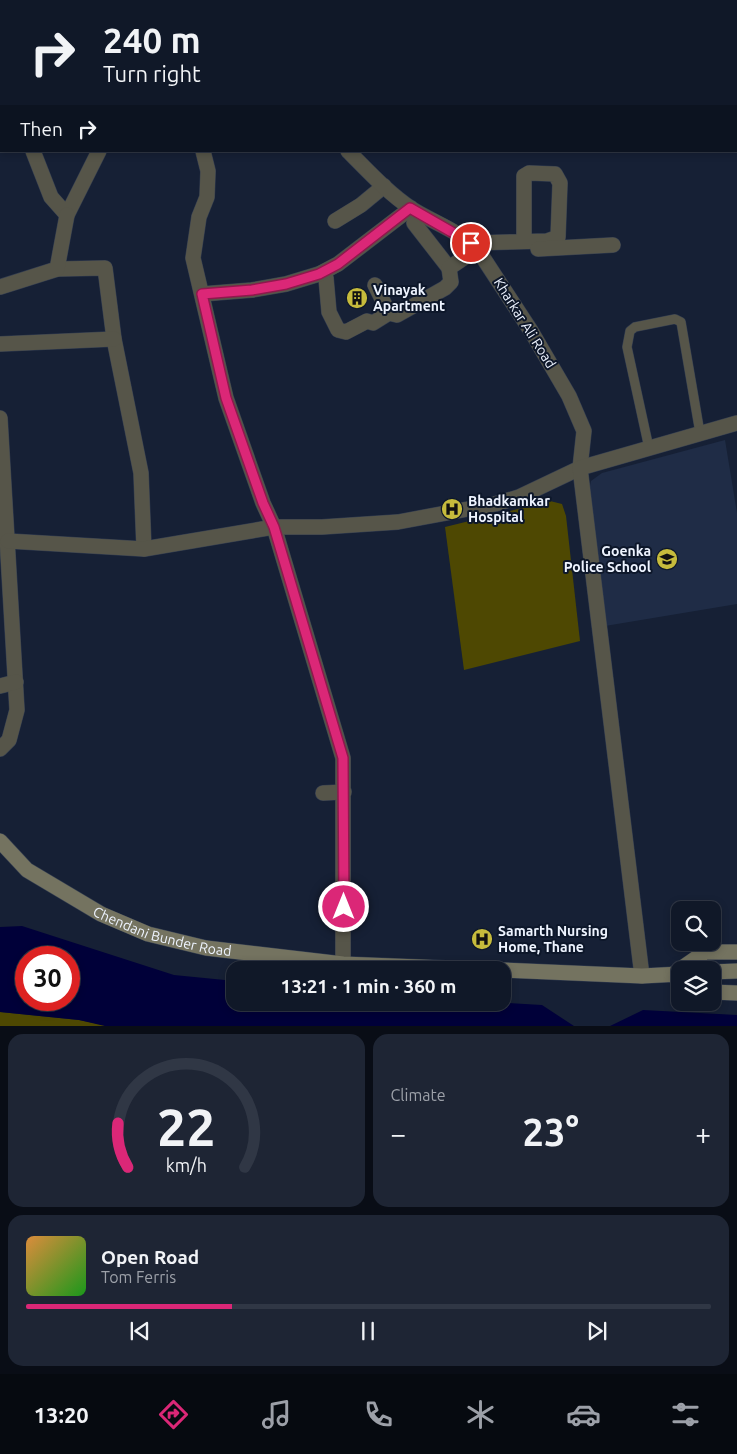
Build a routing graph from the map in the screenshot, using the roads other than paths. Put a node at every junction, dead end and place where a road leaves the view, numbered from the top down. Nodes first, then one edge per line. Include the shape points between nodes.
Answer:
1 (33, 152) edge
2 (99, 152) edge
3 (203, 152) edge
4 (349, 152) edge
5 (384, 186) junction
6 (410, 208) junction
7 (66, 214) junction
8 (335, 221) dead end
9 (414, 223) dead end
10 (524, 241) junction
11 (613, 245) dead end
12 (477, 249) junction
13 (449, 268) junction
14 (57, 270) junction
15 (326, 278) dead end
16 (375, 286) dead end
17 (0, 288) edge
18 (202, 294) junction
19 (389, 313) junction
20 (114, 339) junction
21 (0, 344) edge
22 (0, 418) edge
23 (737, 422) edge
24 (700, 433) junction
25 (649, 448) junction
26 (580, 468) junction
27 (274, 527) junction
28 (8, 541) junction
29 (144, 549) junction
30 (16, 682) junction
31 (0, 686) edge
32 (0, 749) edge
33 (344, 792) junction
34 (323, 793) dead end
35 (0, 841) edge
36 (737, 952) edge
37 (317, 961) edge
38 (343, 961) edge
39 (695, 961) edge
40 (511, 970) edge
41 (737, 971) edge
42 (721, 972) edge
43 (642, 976) junction
44 (671, 977) edge
45 (721, 992) edge
46 (737, 993) edge

1 - 7 street via 51,197
2 - 7 street
3 - 18 street via 208,171 207,197 199,217 193,258
4 - 5 street, Kharkar Ali Road
5 - 6 street, Kharkar Ali Road
5 - 8 street
6 - 12 street, Kharkar Ali Road
6 - 18 street via 338,264 319,274 252,290
7 - 14 street
9 - 13 street
10 - 10 street via 547,241 558,237 560,184 555,174 529,173 524,176
10 - 12 street
11 - 12 street via 495,252
12 - 13 street
12 - 26 street, Kharkar Ali Road via 532,331 570,396 584,431
13 - 19 street via 451,282 445,288 397,315
14 - 17 street
14 - 20 street via 105,268
15 - 19 street via 329,312 338,330 346,332 367,321 373,323
16 - 19 street
18 - 27 street via 226,398
20 - 21 street
20 - 29 street via 141,473
22 - 28 street
23 - 24 street
24 - 25 street
24 - 25 lane via 680,322 676,318 635,327 630,331 627,347
25 - 26 street
26 - 27 street via 495,504 398,522
26 - 43 street, Kharkar Ali Road
27 - 29 street
27 - 33 street via 343,758
28 - 29 street
28 - 30 street
30 - 31 street
30 - 32 street via 17,710 9,740
33 - 34 street
33 - 38 street
35 - 37 main road, Chendani Bunder Road via 27,870 101,914 148,934 206,948
36 - 39 main road via 705,952
40 - 43 main road
41 - 42 main road
43 - 44 main road
45 - 46 main road

